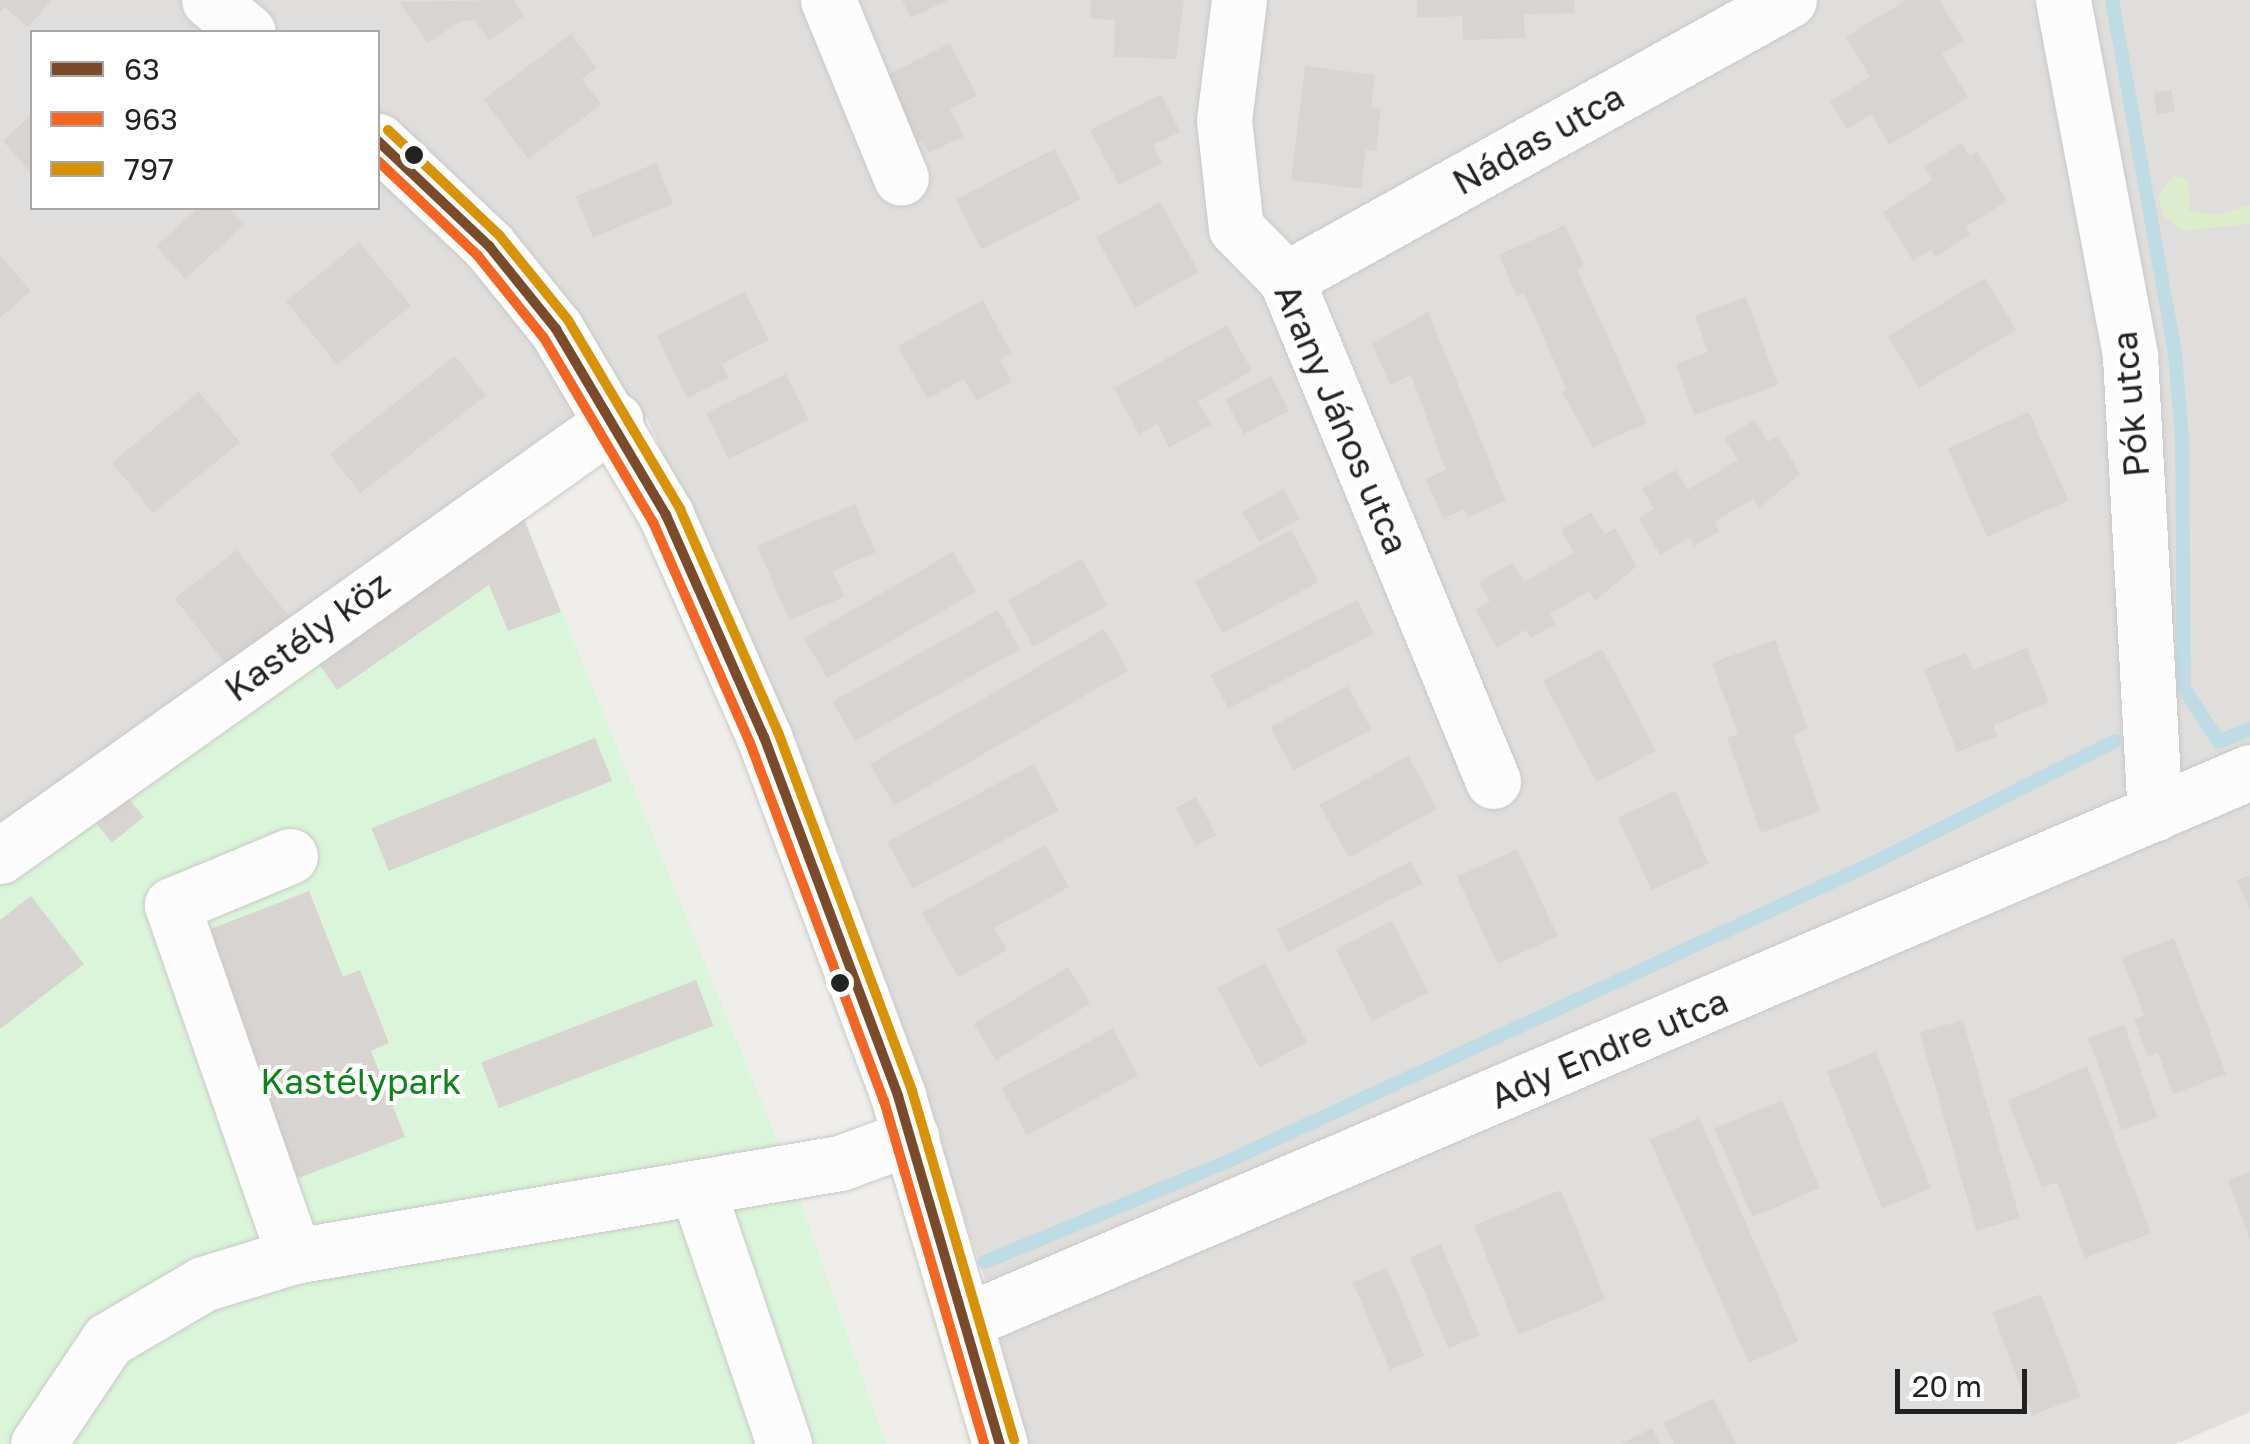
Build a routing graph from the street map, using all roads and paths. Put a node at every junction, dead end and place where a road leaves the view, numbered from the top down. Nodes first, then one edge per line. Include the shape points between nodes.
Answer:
1 (210, 0) edge
2 (828, 0) edge
3 (1240, 0) edge
4 (1789, 0) edge
5 (2063, 0) edge
6 (246, 30) edge
7 (380, 144) edge
8 (901, 178) dead end
9 (1286, 278) junction
10 (615, 420) junction
11 (2250, 772) edge
12 (1492, 781) dead end
13 (2155, 814) junction
14 (0, 856) edge
15 (290, 856) dead end
16 (910, 1136) junction
17 (698, 1188) junction
18 (294, 1256) junction
19 (966, 1321) junction
20 (38, 1444) edge
21 (784, 1444) edge
22 (1000, 1444) edge

1 - 6 street
2 - 8 street
3 - 9 street, Arany János utca via 1224,120 1236,228
4 - 9 street, Nádas utca
5 - 13 street, Pók utca via 2130,356
7 - 10 street via 489,246 556,328
9 - 12 street, Arany János utca
10 - 14 street, Kastély köz
10 - 16 street via 666,515 764,737
11 - 13 street, Ady Endre utca
13 - 19 street, Ady Endre utca
15 - 18 street via 172,905
16 - 17 street via 840,1163
16 - 19 street
17 - 18 street
17 - 21 street
18 - 20 street via 203,1284 108,1340
19 - 22 street

